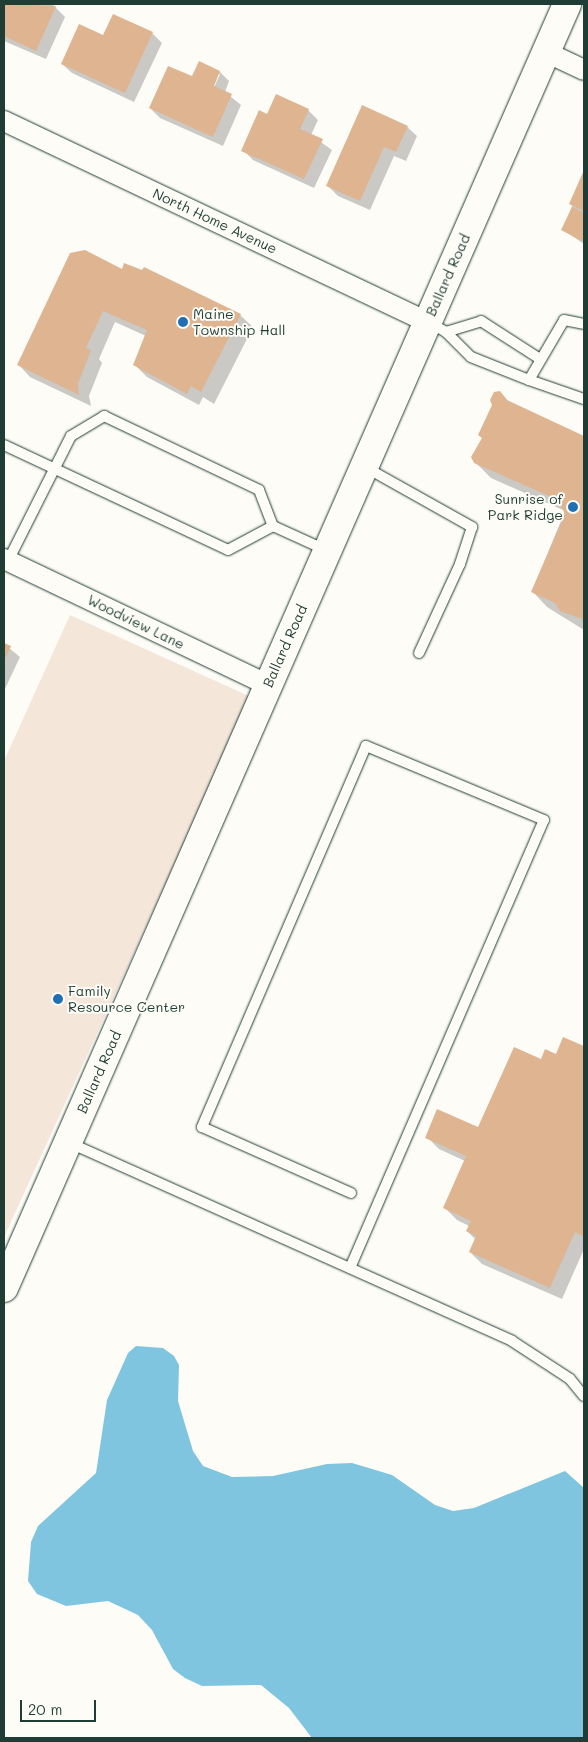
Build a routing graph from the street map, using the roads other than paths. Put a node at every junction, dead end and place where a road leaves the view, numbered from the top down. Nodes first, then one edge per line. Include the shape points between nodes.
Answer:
1 (567, 4) edge
2 (546, 52) junction
3 (584, 70) edge
4 (4, 121) edge
5 (584, 324) edge
6 (437, 327) junction
7 (540, 359) junction
8 (529, 380) junction
9 (584, 399) edge
10 (4, 445) edge
11 (364, 466) junction
12 (54, 468) junction
13 (273, 526) junction
14 (327, 550) junction
15 (6, 560) edge
16 (419, 652) dead end
17 (268, 685) junction
18 (68, 1142) junction
19 (351, 1193) dead end
20 (350, 1268) junction
21 (4, 1288) edge
22 (584, 1396) edge

1 - 2 street, Ballard Road
2 - 3 street
2 - 6 street, Ballard Road
4 - 6 street, North Home Avenue
5 - 7 lane via 564,320
6 - 7 lane via 481,321
6 - 8 lane via 471,357
6 - 11 street, Ballard Road
7 - 8 lane
8 - 9 lane
10 - 12 lane
11 - 14 street, Ballard Road
11 - 16 lane via 472,527 460,564
12 - 13 lane via 228,550
12 - 13 lane via 71,436 104,416 259,490
12 - 15 lane
13 - 14 lane
14 - 17 street, Ballard Road
15 - 17 street, Woodview Lane
17 - 18 street, Ballard Road
18 - 20 lane
18 - 21 street, Ballard Road
19 - 20 lane via 202,1127 366,746 544,820
20 - 22 lane via 512,1341 570,1379

